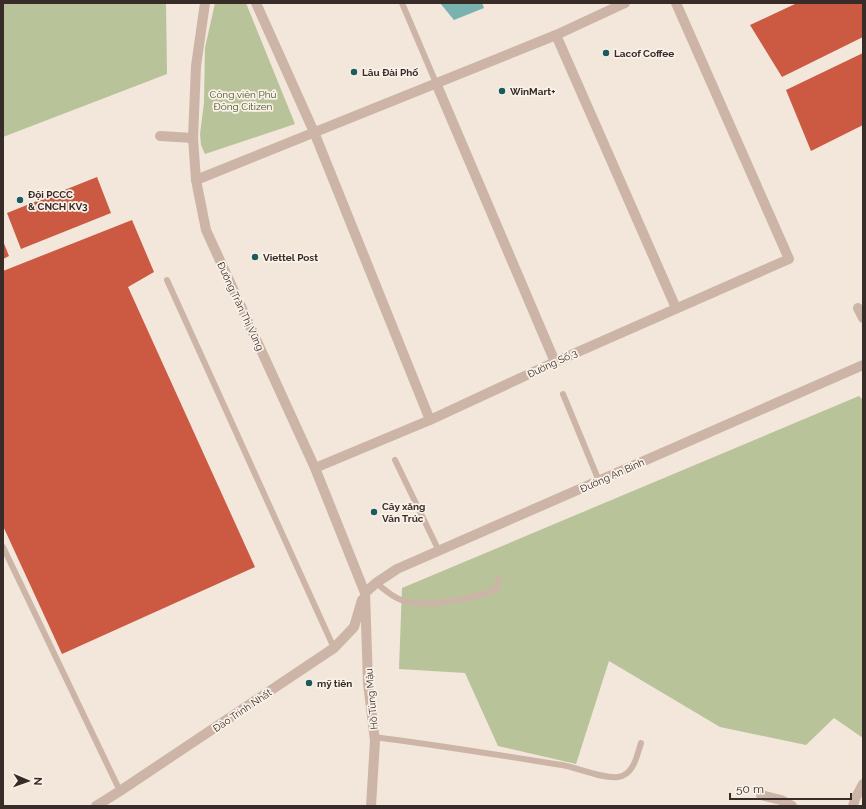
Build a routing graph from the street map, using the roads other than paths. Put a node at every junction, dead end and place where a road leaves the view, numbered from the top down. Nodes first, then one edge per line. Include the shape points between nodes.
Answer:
1 (205, 3) edge
2 (256, 3) edge
3 (402, 3) edge
4 (625, 3) edge
5 (676, 3) edge
6 (556, 34) junction
7 (436, 83) junction
8 (314, 132) junction
9 (160, 136) dead end
10 (193, 138) junction
11 (196, 180) junction
12 (167, 280) dead end
13 (676, 308) junction
14 (858, 308) dead end
15 (863, 318) edge
16 (555, 362) junction
17 (863, 366) edge
18 (563, 394) dead end
19 (430, 420) junction
20 (395, 460) dead end
21 (315, 468) junction
22 (599, 481) junction
23 (3, 547) edge
24 (439, 551) junction
25 (499, 579) dead end
26 (376, 583) junction
27 (365, 592) junction
28 (334, 648) junction
29 (374, 736) junction
30 (641, 743) dead end
31 (863, 784) edge
32 (120, 791) junction
33 (761, 795) dead end
34 (96, 806) edge
35 (371, 806) edge
36 (792, 806) edge
37 (853, 806) edge

1 - 10 street, Đường Trần Thị Vững via 196,66
2 - 8 street
3 - 7 lane
4 - 6 street
5 - 13 street, Đường Số 3 via 789,259
6 - 7 street
6 - 13 street
7 - 8 street
7 - 16 street
8 - 11 street
8 - 19 street
9 - 10 street
10 - 11 street, Đường Trần Thị Vững
11 - 21 street, Đường Trần Thị Vững via 206,230
12 - 28 lane
13 - 16 street, Đường Số 3
14 - 15 street
16 - 19 street, Đường Số 3
17 - 22 street, Đường An Bình
18 - 22 lane
19 - 21 street, Đường Số 3
20 - 24 lane
21 - 27 street, Đường Trần Thị Vững
22 - 24 street, Đường An Bình
23 - 32 lane
24 - 26 street, Đường An Bình via 397,568
25 - 26 lane via 496,590 437,604 398,599
26 - 27 street, Đường An Bình
27 - 28 street, Đào Trinh Nhất via 354,627
27 - 29 street, Hồ Tùng Mậu via 368,683
28 - 32 street, Đào Trinh Nhất
29 - 30 lane via 572,767 619,777 629,771 635,763
29 - 35 street, Hồ Tùng Mậu
31 - 37 street
32 - 34 street, Đào Trinh Nhất
33 - 36 street

